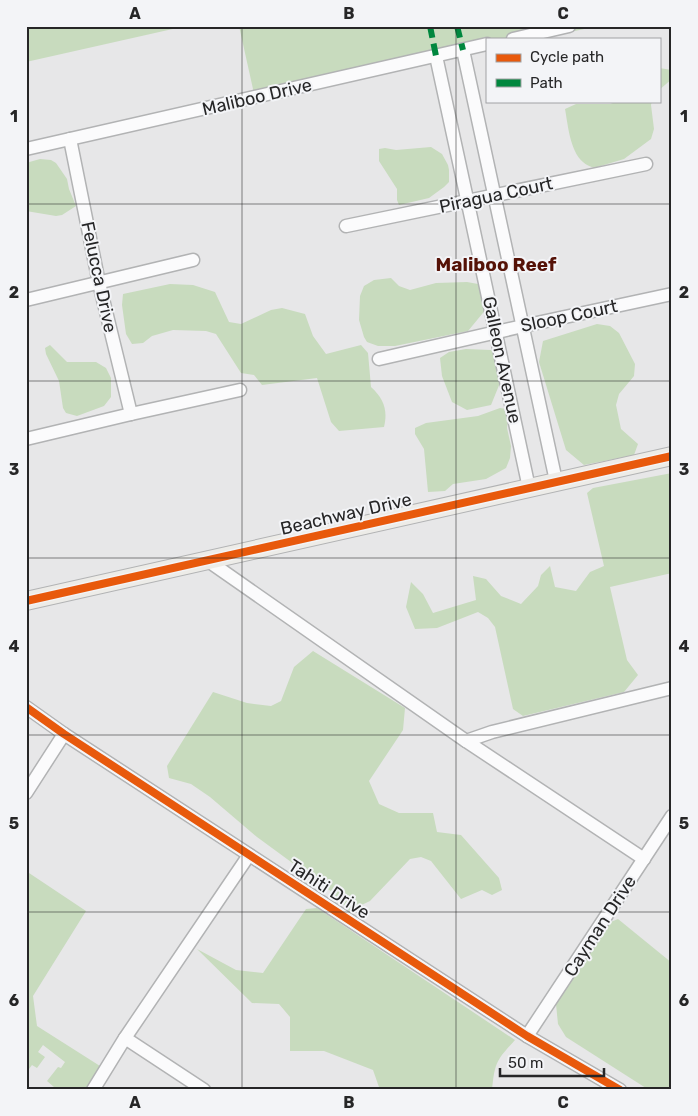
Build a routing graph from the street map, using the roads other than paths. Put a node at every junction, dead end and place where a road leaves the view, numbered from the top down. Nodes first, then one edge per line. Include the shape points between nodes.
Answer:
1 (570, 26) edge
2 (516, 38) edge
3 (486, 44) edge
4 (463, 50) junction
5 (436, 56) junction
6 (70, 140) junction
7 (26, 149) edge
8 (646, 164) dead end
9 (494, 195) junction
10 (467, 202) junction
11 (346, 226) dead end
12 (193, 260) dead end
13 (99, 283) junction
14 (672, 294) edge
15 (26, 300) edge
16 (523, 326) junction
17 (496, 333) junction
18 (379, 359) dead end
19 (240, 390) dead end
20 (131, 414) junction
21 (26, 439) edge
22 (672, 456) edge
23 (556, 481) junction
24 (530, 488) junction
25 (207, 560) junction
26 (26, 601) edge
27 (672, 688) edge
28 (26, 706) edge
29 (64, 734) junction
30 (466, 741) junction
31 (26, 793) edge
32 (672, 816) edge
33 (249, 854) junction
34 (644, 859) junction
35 (527, 1036) junction
36 (125, 1038) junction
37 (93, 1090) edge
38 (204, 1090) edge
39 (620, 1090) edge

1 - 2 street
3 - 4 street, Maliboo Drive
4 - 5 street, Maliboo Drive
4 - 9 street, Galleon Avenue
5 - 6 street, Maliboo Drive
5 - 10 street, Galleon Avenue
6 - 7 street, Maliboo Drive
6 - 13 street, Felucca Drive
8 - 9 street, Piragua Court
9 - 10 street, Piragua Court
9 - 16 street, Galleon Avenue
10 - 11 street, Piragua Court
10 - 17 street, Galleon Avenue
12 - 13 street
13 - 15 street
13 - 20 street, Felucca Drive
14 - 16 street, Sloop Court
16 - 17 street, Sloop Court
16 - 23 street, Galleon Avenue
17 - 18 street, Sloop Court
17 - 24 street, Galleon Avenue
19 - 20 street
20 - 21 street
22 - 23 street, Beachway Drive
23 - 24 street, Beachway Drive
24 - 25 street, Beachway Drive
25 - 26 street, Beachway Drive
25 - 30 street
27 - 30 street
28 - 29 street, Tahiti Drive
29 - 31 street
29 - 33 street, Tahiti Drive
30 - 34 street
32 - 34 street, Cayman Drive
33 - 35 street, Tahiti Drive
33 - 36 street
34 - 35 street, Cayman Drive
35 - 39 street, Tahiti Drive
36 - 37 street
36 - 38 street

